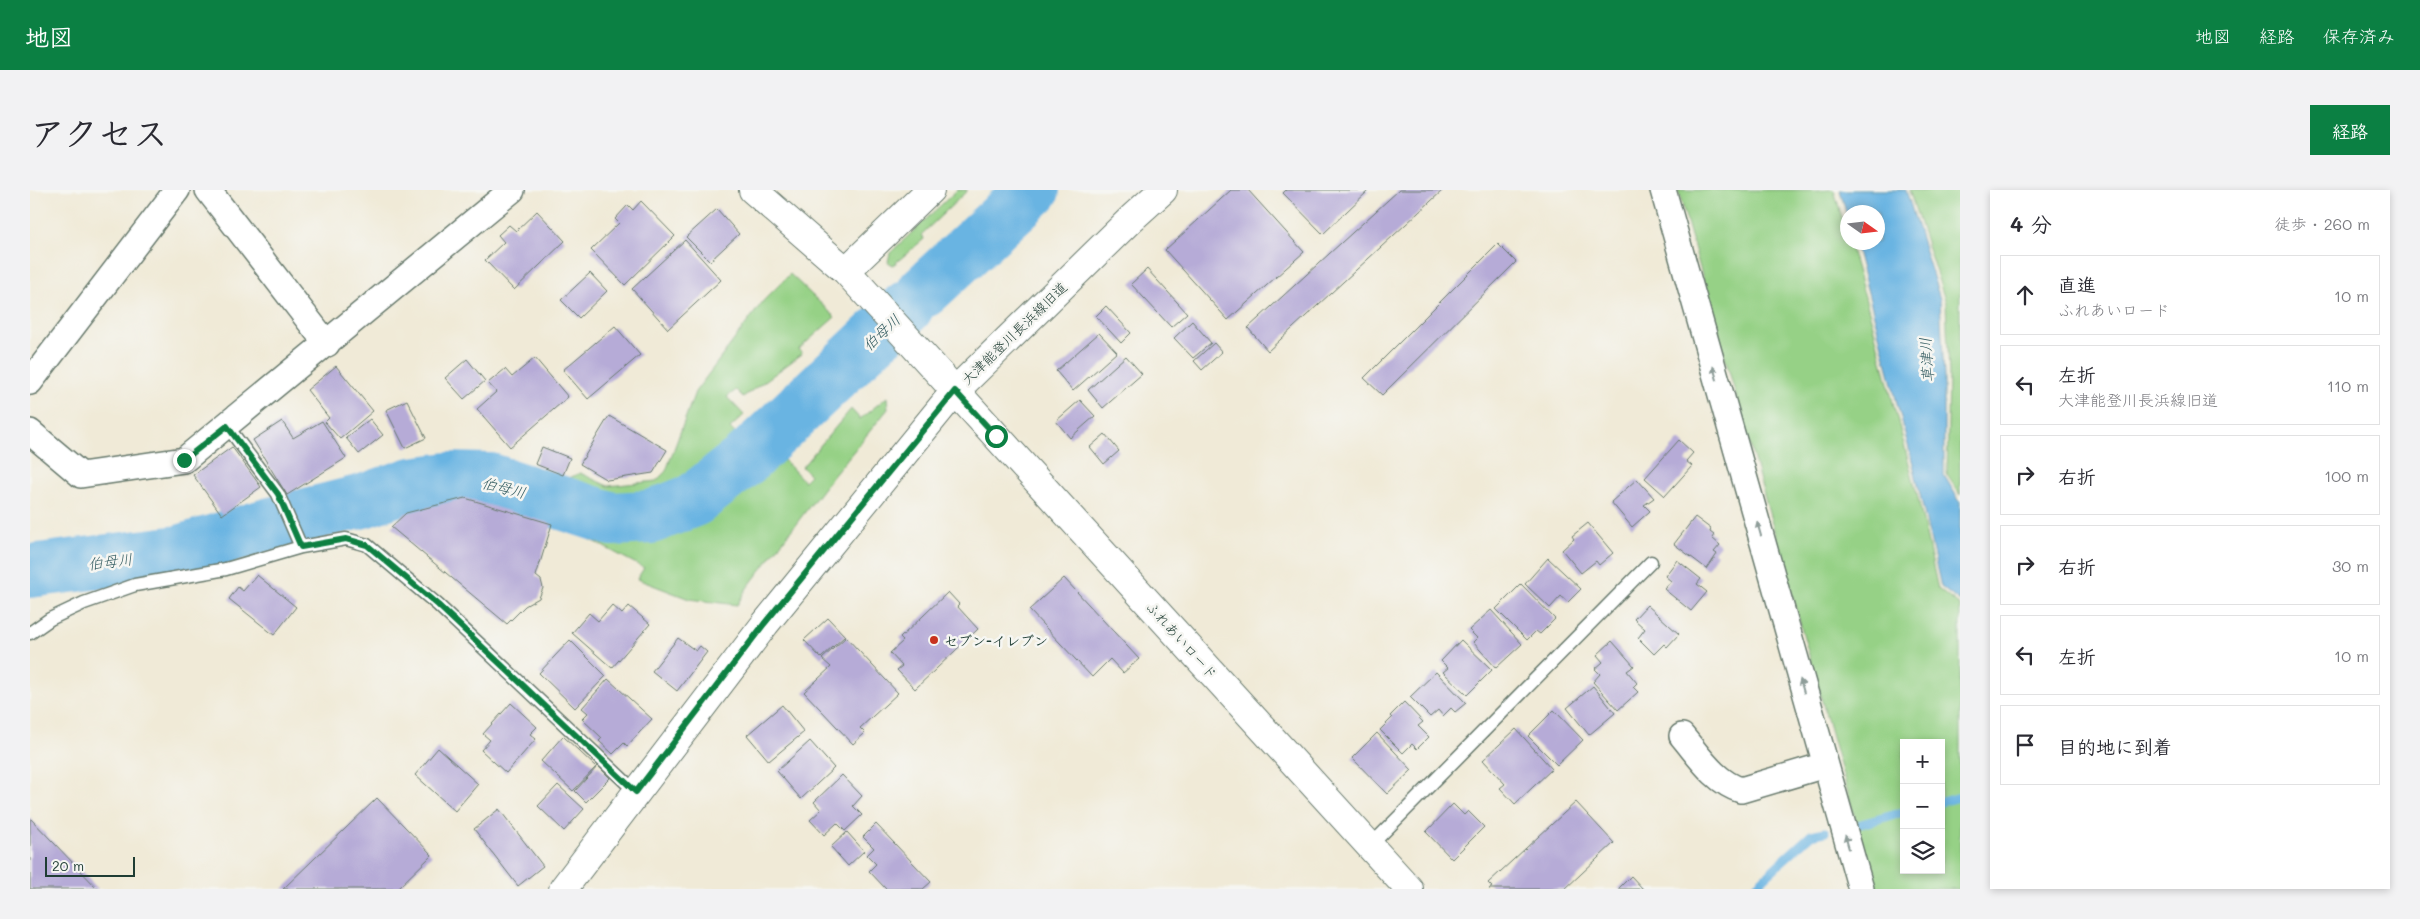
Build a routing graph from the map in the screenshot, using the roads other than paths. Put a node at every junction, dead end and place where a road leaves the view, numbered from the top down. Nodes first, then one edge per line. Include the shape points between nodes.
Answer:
1 (177, 190) edge
2 (208, 190) edge
3 (512, 190) edge
4 (753, 190) edge
5 (930, 190) edge
6 (1163, 190) edge
7 (1664, 190) edge
8 (853, 279) junction
9 (327, 344) junction
10 (30, 382) edge
11 (955, 391) junction
12 (227, 426) junction
13 (30, 432) edge
14 (299, 544) junction
15 (1651, 562) dead end
16 (30, 632) edge
17 (1682, 736) dead end
18 (1824, 764) junction
19 (636, 792) junction
20 (1370, 846) junction
21 (563, 889) edge
22 (1409, 889) edge
23 (1861, 889) edge

1 - 10 street
2 - 9 street
3 - 9 street
4 - 8 street, ふれあいロード
5 - 8 street
6 - 11 street, 大津能登川長浜線旧道
18 -> 7 street
8 - 11 street, ふれあいロード
9 - 12 street
11 - 19 street, 大津能登川長浜線旧道 via 764,624
11 - 20 street, ふれあいロード
12 - 13 street via 184,460 81,476
12 - 14 lane via 283,502
14 - 16 lane via 226,569 135,585 106,594 50,619
14 - 19 lane via 346,539 367,545 438,605
15 - 20 lane
17 - 18 street via 1720,780 1741,790
23 -> 18 street
19 - 21 street, 大津能登川長浜線旧道
20 - 22 street, ふれあいロード

